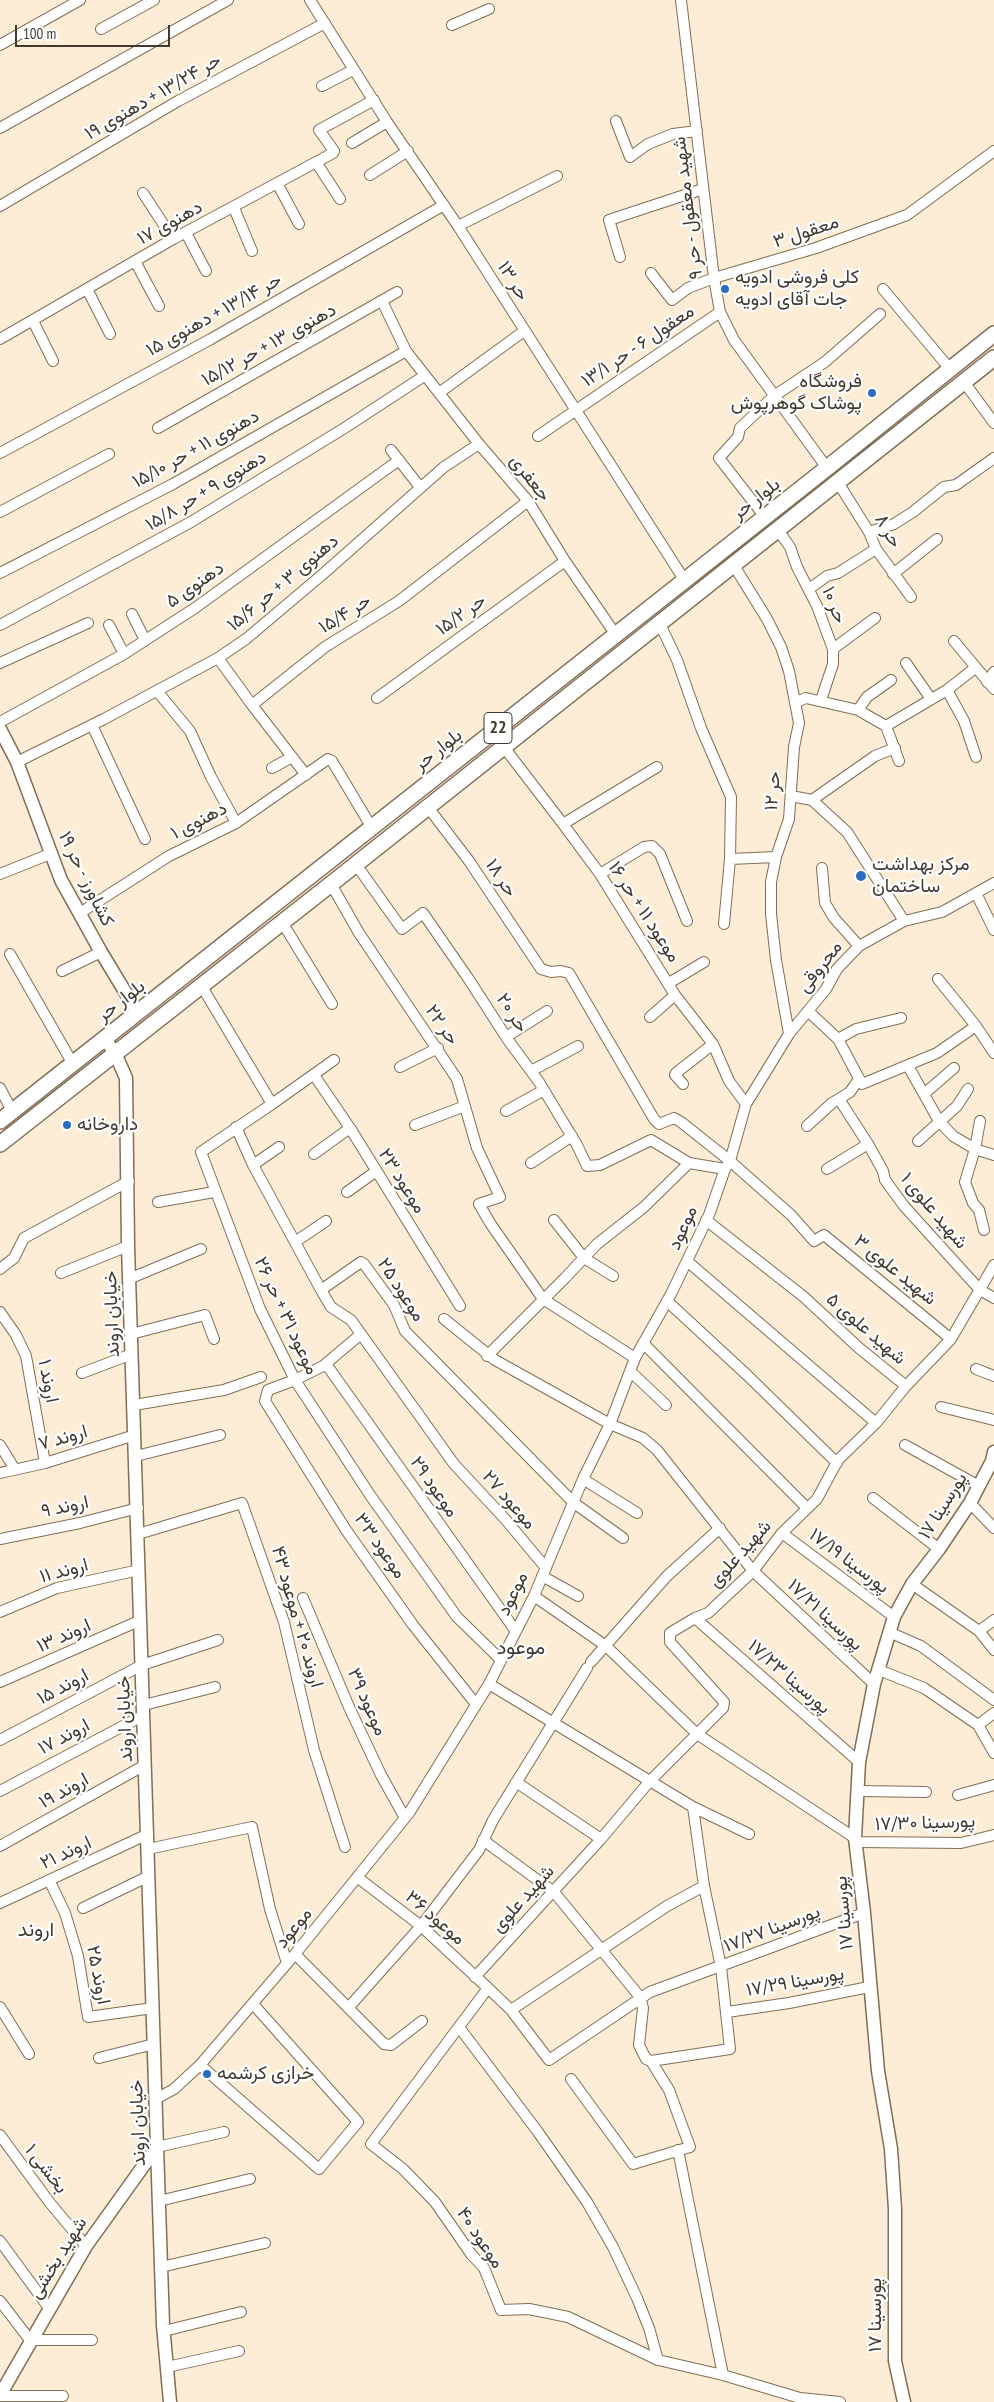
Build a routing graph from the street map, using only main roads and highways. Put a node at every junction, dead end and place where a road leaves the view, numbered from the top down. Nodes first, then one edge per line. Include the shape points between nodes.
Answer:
1 (994, 334) edge
2 (994, 358) edge
3 (827, 468) junction
4 (837, 481) junction
5 (0, 1120) edge
6 (0, 1144) edge

1 - 3 main road, بلوار حر / 22
2 - 4 main road, بلوار حر / 22
3 - 4 main road
3 - 5 main road, بلوار حر / 22
4 - 6 main road, بلوار حر / 22

